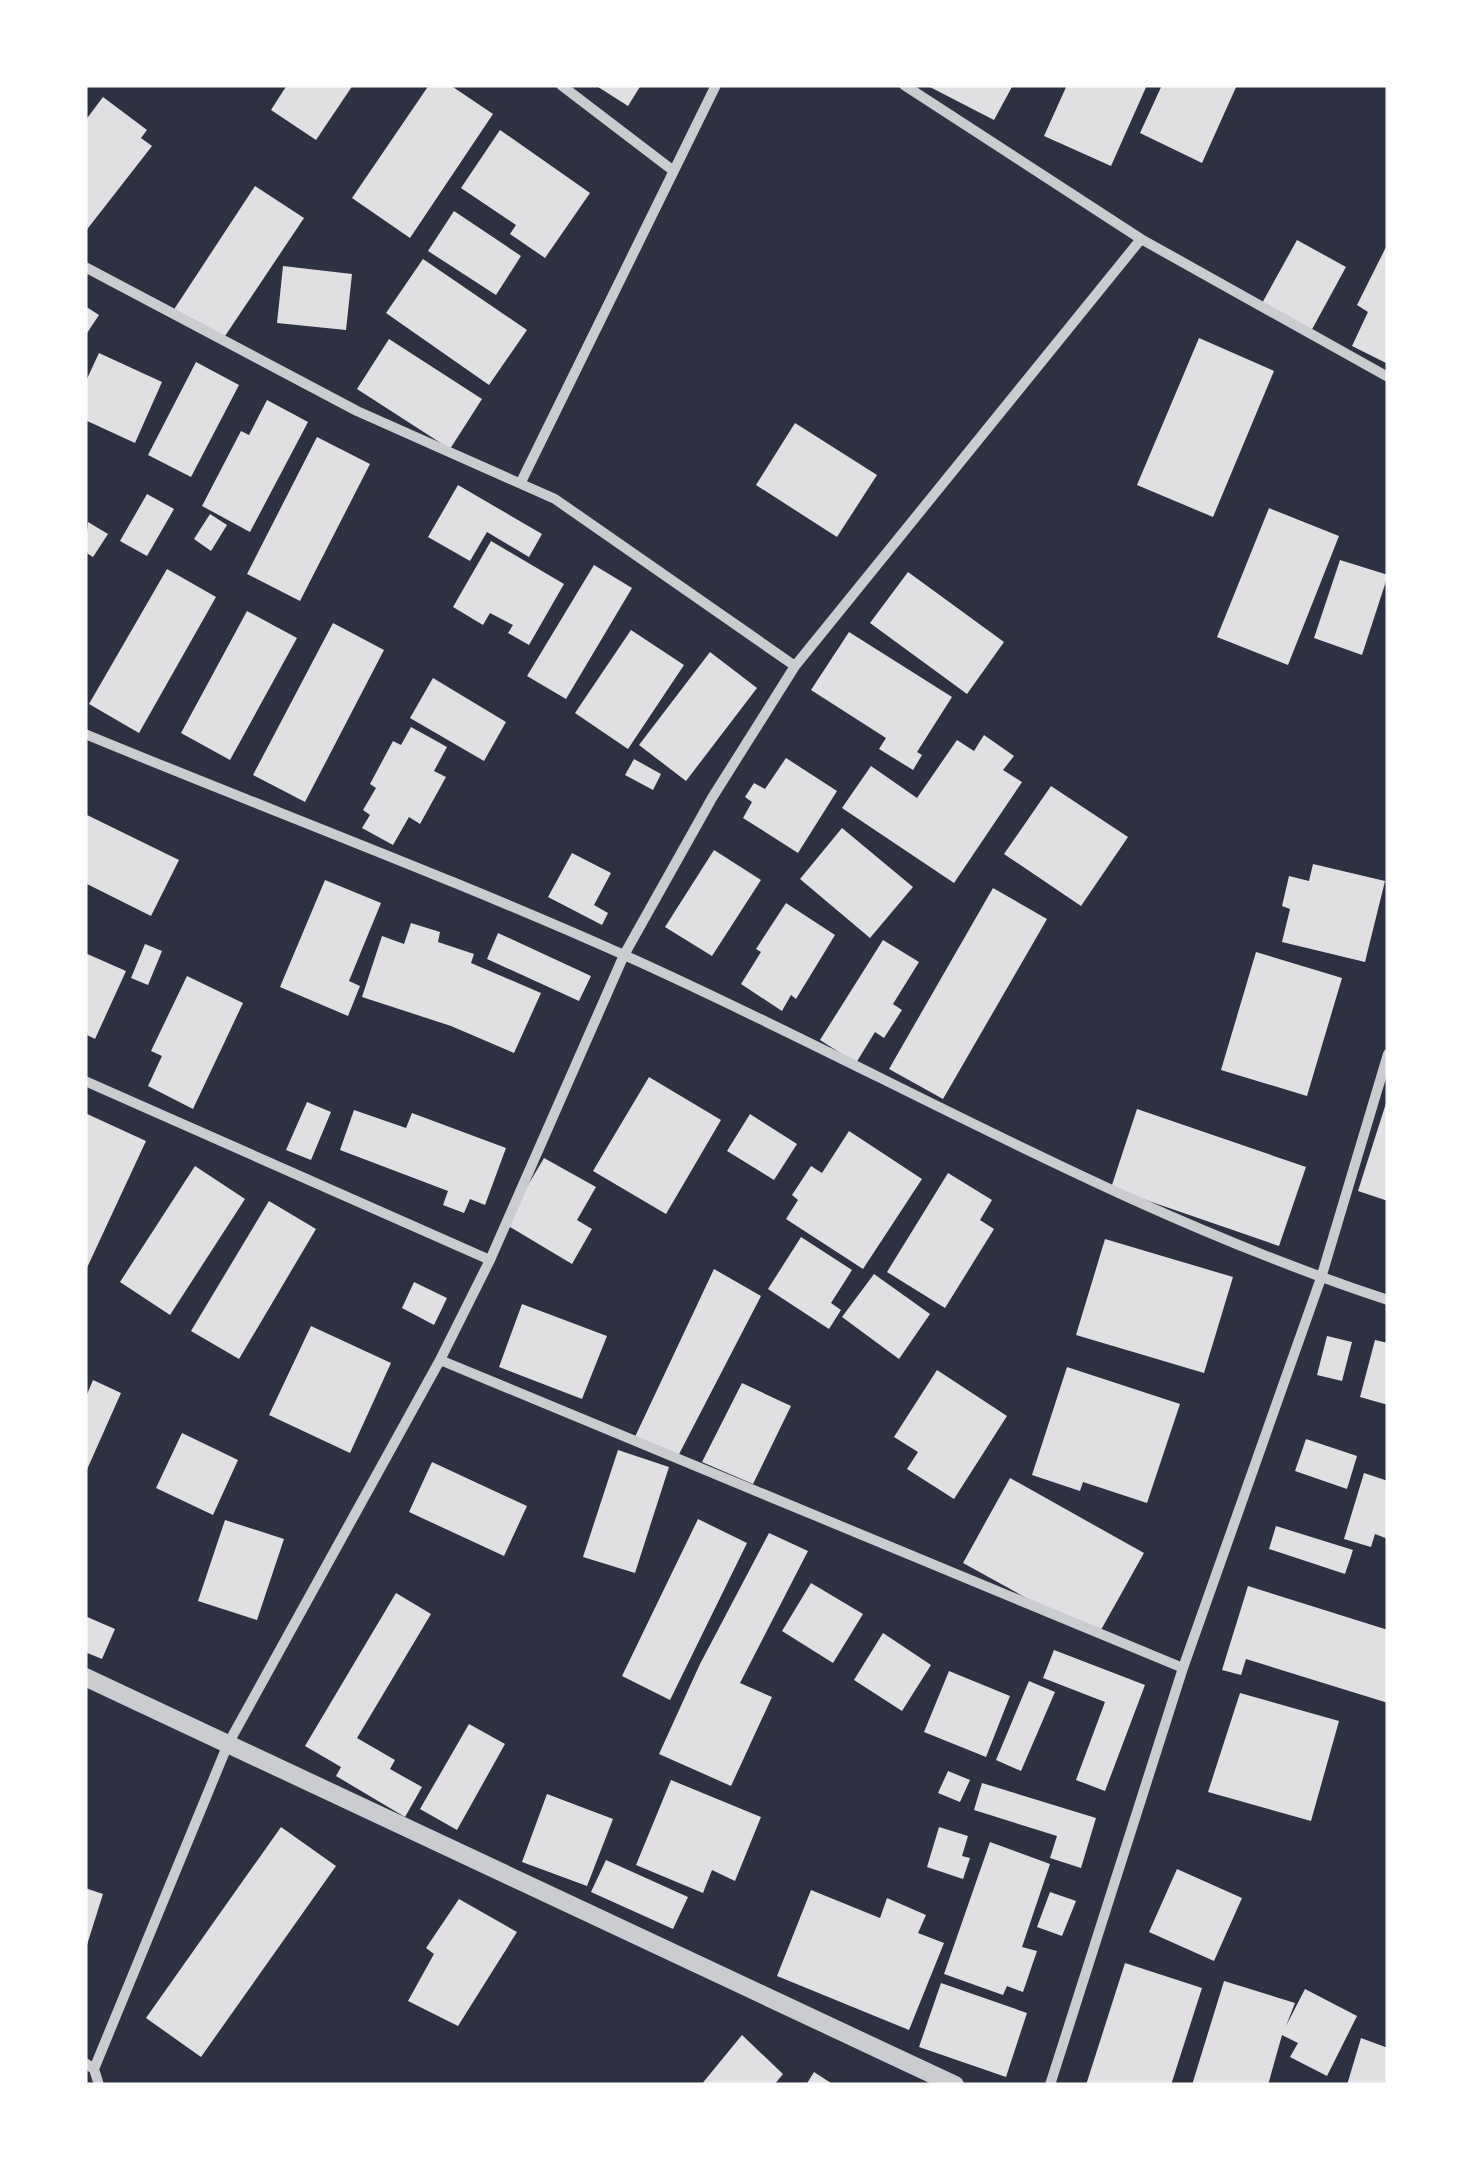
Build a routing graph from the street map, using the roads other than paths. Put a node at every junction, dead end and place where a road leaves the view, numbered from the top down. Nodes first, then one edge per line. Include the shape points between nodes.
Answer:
1 (561, 85) edge
2 (716, 85) edge
3 (904, 85) edge
4 (671, 169) junction
5 (1141, 238) junction
6 (85, 267) edge
7 (1388, 377) edge
8 (521, 482) junction
9 (795, 666) junction
10 (85, 734) edge
11 (624, 956) junction
12 (1388, 1054) edge
13 (85, 1081) edge
14 (490, 1260) junction
15 (1321, 1278) junction
16 (1388, 1300) edge
17 (440, 1360) junction
18 (1183, 1668) junction
19 (85, 1677) edge
20 (228, 1744) junction
21 (90, 2066) edge
22 (99, 2085) edge
23 (954, 2085) edge
24 (1050, 2085) edge

1 - 4 street
2 - 4 street
3 - 5 street
4 - 8 street
5 - 7 street
5 - 9 street
6 - 8 street via 357,411
8 - 9 street via 556,499
9 - 11 street
10 - 11 street
11 - 14 street
11 - 15 street via 975,1128
12 - 15 street
13 - 14 street
14 - 17 street
15 - 16 street
15 - 18 street
17 - 18 street
17 - 20 street
18 - 24 street
19 - 20 street
20 - 21 street
20 - 23 street
21 - 22 street

